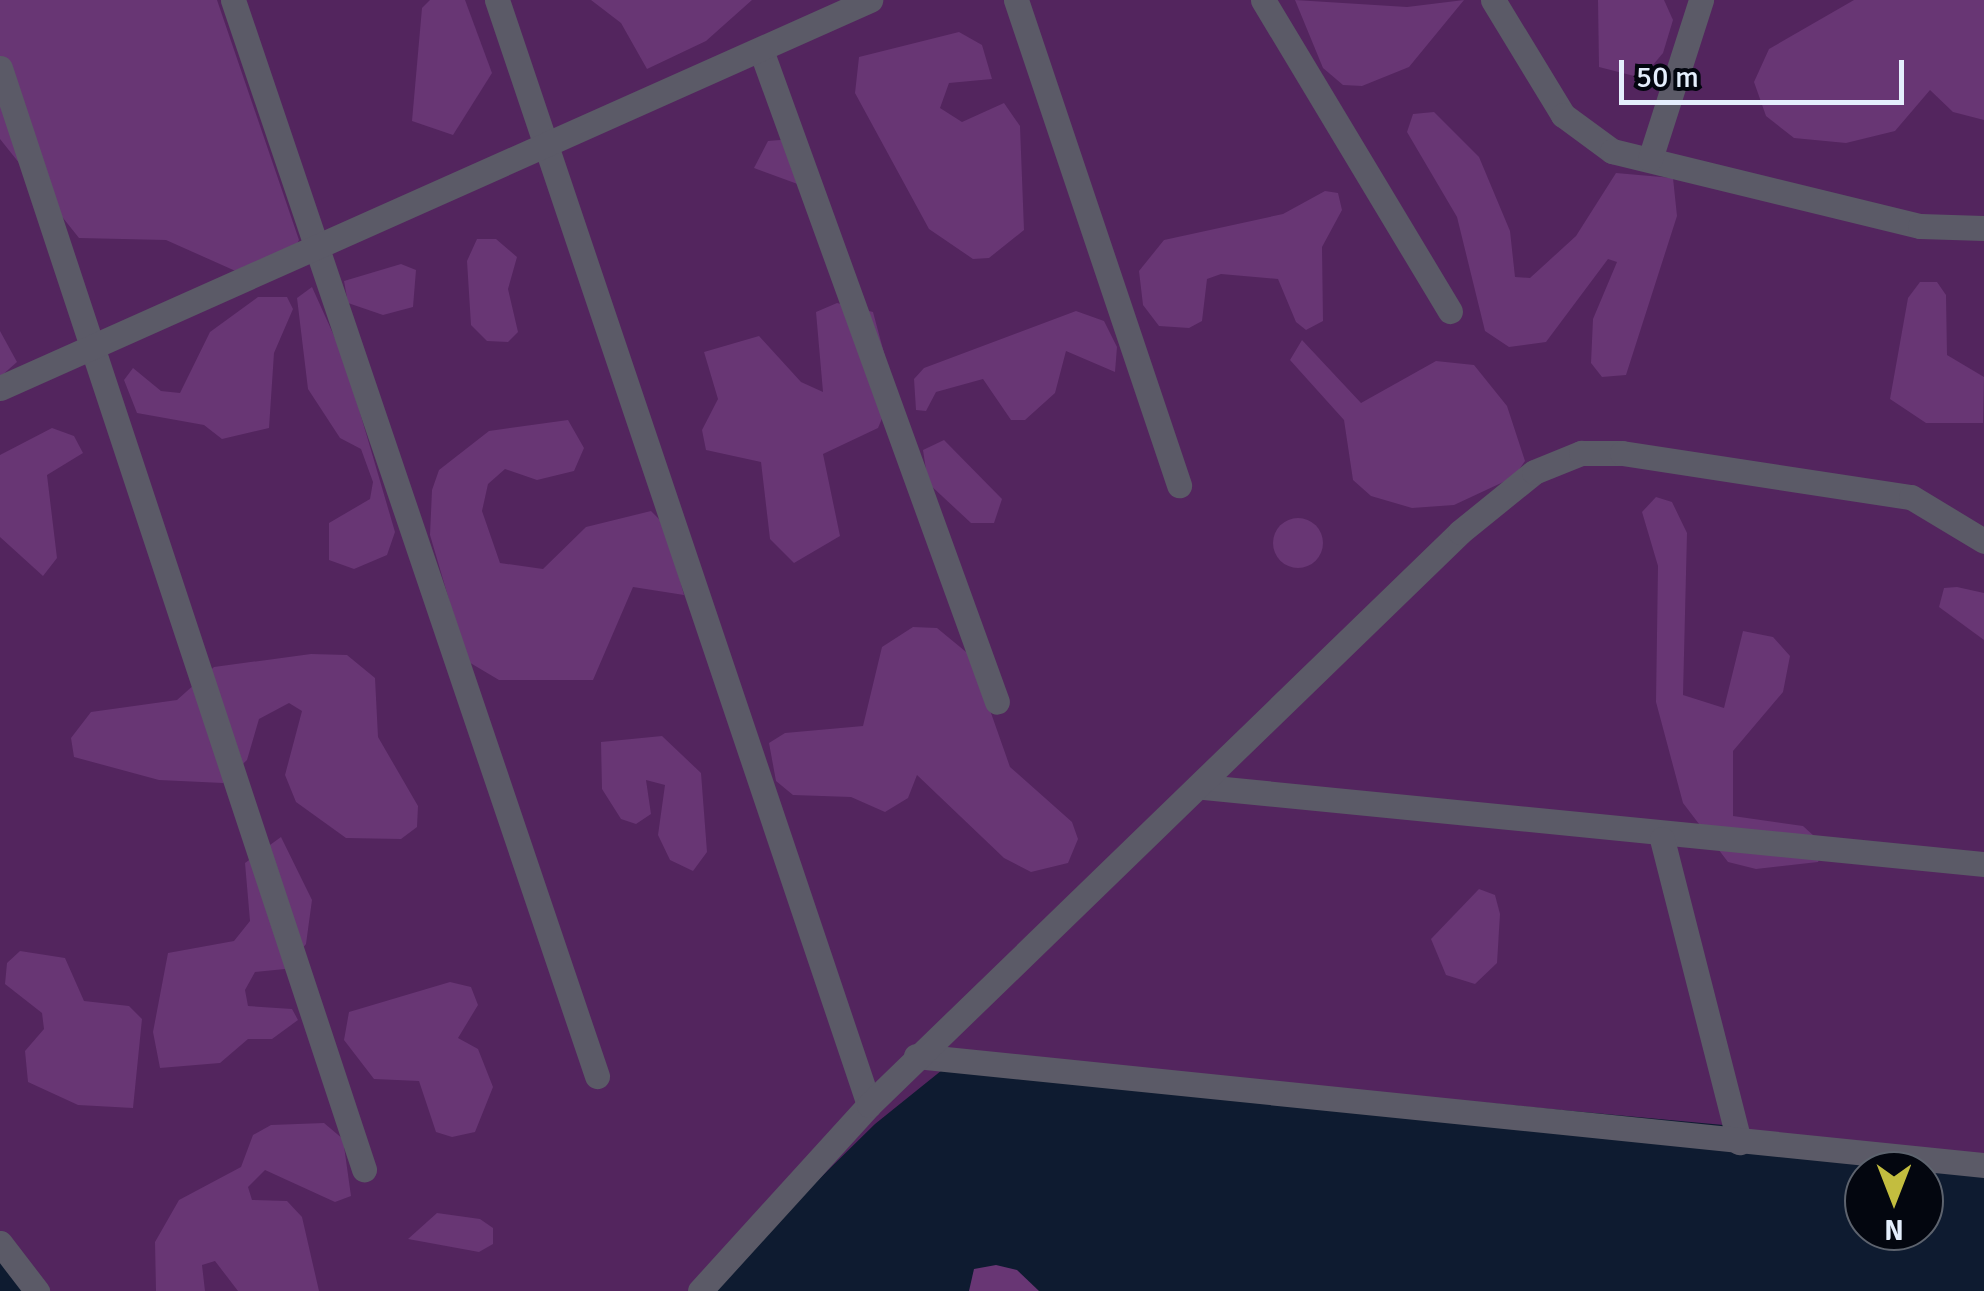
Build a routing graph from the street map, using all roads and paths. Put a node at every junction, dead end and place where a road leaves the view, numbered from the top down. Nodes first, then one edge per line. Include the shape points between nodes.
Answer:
1 (233, 0) edge
2 (497, 0) edge
3 (870, 0) edge
4 (1016, 0) edge
5 (1263, 0) edge
6 (1493, 0) edge
7 (1702, 0) edge
8 (760, 50) junction
9 (0, 68) edge
10 (546, 146) junction
11 (1650, 159) junction
12 (1984, 228) edge
13 (317, 250) junction
14 (1450, 312) dead end
15 (92, 351) junction
16 (0, 388) edge
17 (1179, 486) dead end
18 (1984, 540) edge
19 (997, 702) dead end
20 (1204, 787) junction
21 (1662, 839) junction
22 (1984, 864) edge
23 (916, 1056) junction
24 (597, 1076) dead end
25 (869, 1105) junction
26 (1738, 1142) junction
27 (1984, 1165) edge
28 (364, 1169) dead end
29 (0, 1243) edge
30 (37, 1291) edge
31 (700, 1291) edge

1 - 13 lane
2 - 10 lane
3 - 8 lane
4 - 17 lane
5 - 14 lane
6 - 11 lane via 1563,116 1594,142
7 - 11 lane
8 - 10 lane
8 - 19 lane
9 - 15 lane
10 - 13 lane
10 - 25 lane
11 - 12 lane via 1920,226
13 - 15 lane
13 - 24 lane
15 - 16 lane
15 - 28 lane
18 - 20 lane via 1911,498 1581,452 1534,472 1460,532
20 - 21 lane
20 - 23 lane
21 - 22 lane
21 - 26 lane
23 - 25 lane
23 - 26 lane
25 - 31 lane
26 - 27 lane
29 - 30 lane

